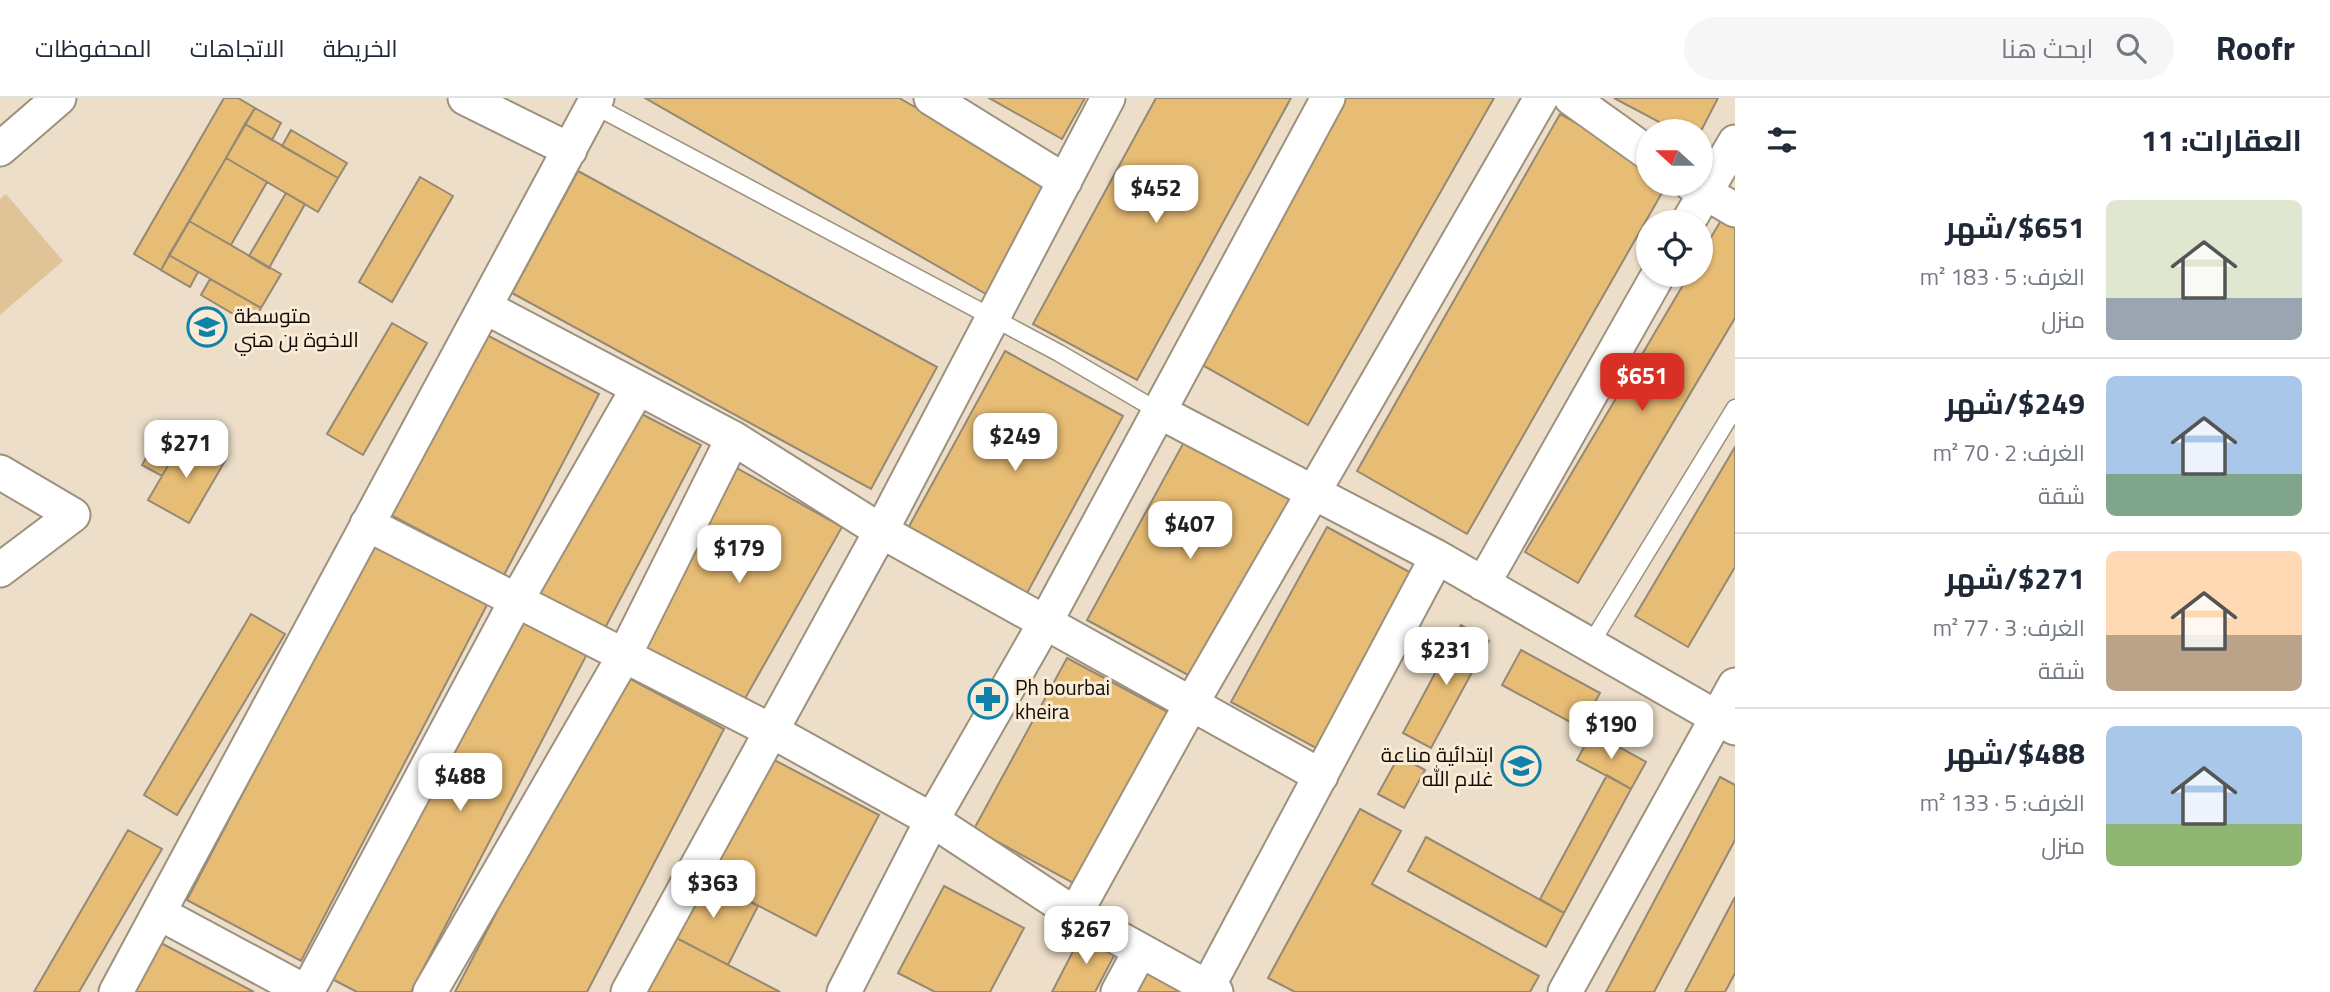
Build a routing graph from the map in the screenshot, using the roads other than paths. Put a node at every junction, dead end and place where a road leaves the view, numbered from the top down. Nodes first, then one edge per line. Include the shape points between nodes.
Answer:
1 (59, 98) edge
2 (465, 98) edge
3 (931, 98) edge
4 (1108, 98) edge
5 (1328, 98) edge
6 (1541, 98) edge
7 (1571, 98) edge
8 (595, 102) edge
9 (1735, 142) edge
10 (1636, 144) edge
11 (0, 149) edge
12 (570, 150) junction
13 (1713, 169) edge
14 (1065, 181) junction
15 (1711, 196) edge
16 (1735, 211) edge
17 (1651, 287) edge
18 (487, 308) junction
19 (993, 318) junction
20 (638, 388) junction
21 (1735, 408) edge
22 (1158, 411) junction
23 (733, 438) junction
24 (0, 472) edge
25 (1313, 492) junction
26 (367, 524) junction
27 (881, 531) junction
28 (1437, 557) junction
29 (0, 570) edge
30 (1483, 584) junction
31 (516, 601) junction
32 (1046, 621) junction
33 (1590, 645) junction
34 (624, 656) junction
35 (1735, 685) edge
36 (1191, 706) junction
37 (1726, 722) edge
38 (770, 730) junction
39 (1321, 776) junction
40 (932, 820) junction
41 (159, 913) junction
42 (1075, 914) junction
43 (1140, 951) junction
44 (1209, 990) edge
45 (116, 992) edge
46 (306, 992) edge
47 (429, 992) edge
48 (628, 992) edge
49 (844, 992) edge
50 (1118, 992) edge
51 (1565, 992) edge

1 - 11 street
2 - 12 street
3 - 14 street
4 - 14 street
5 - 22 street
6 - 25 street
7 - 10 street
8 - 12 street
8 - 19 lane
9 - 13 street
12 - 18 street
14 - 19 street
15 - 16 street
17 - 30 street
18 - 20 street
18 - 26 street
19 - 22 lane
19 - 27 street
20 - 23 street
20 - 31 street
21 - 33 lane
22 - 25 street
22 - 32 street
23 - 27 street
23 - 34 street
24 - 29 street via 73,515
25 - 28 street
25 - 36 street
26 - 31 street
26 - 41 street
27 - 32 street
27 - 38 street
28 - 30 street
28 - 39 street
30 - 33 street
31 - 34 street
31 - 46 street
32 - 36 street
32 - 40 street
33 - 37 street
34 - 38 street
34 - 47 street
35 - 37 street
36 - 39 street
36 - 42 street
37 - 51 street
38 - 40 street
38 - 48 street
39 - 44 street
40 - 42 street
40 - 49 street
41 - 45 street
41 - 46 street
42 - 43 street
43 - 44 street
43 - 50 street

